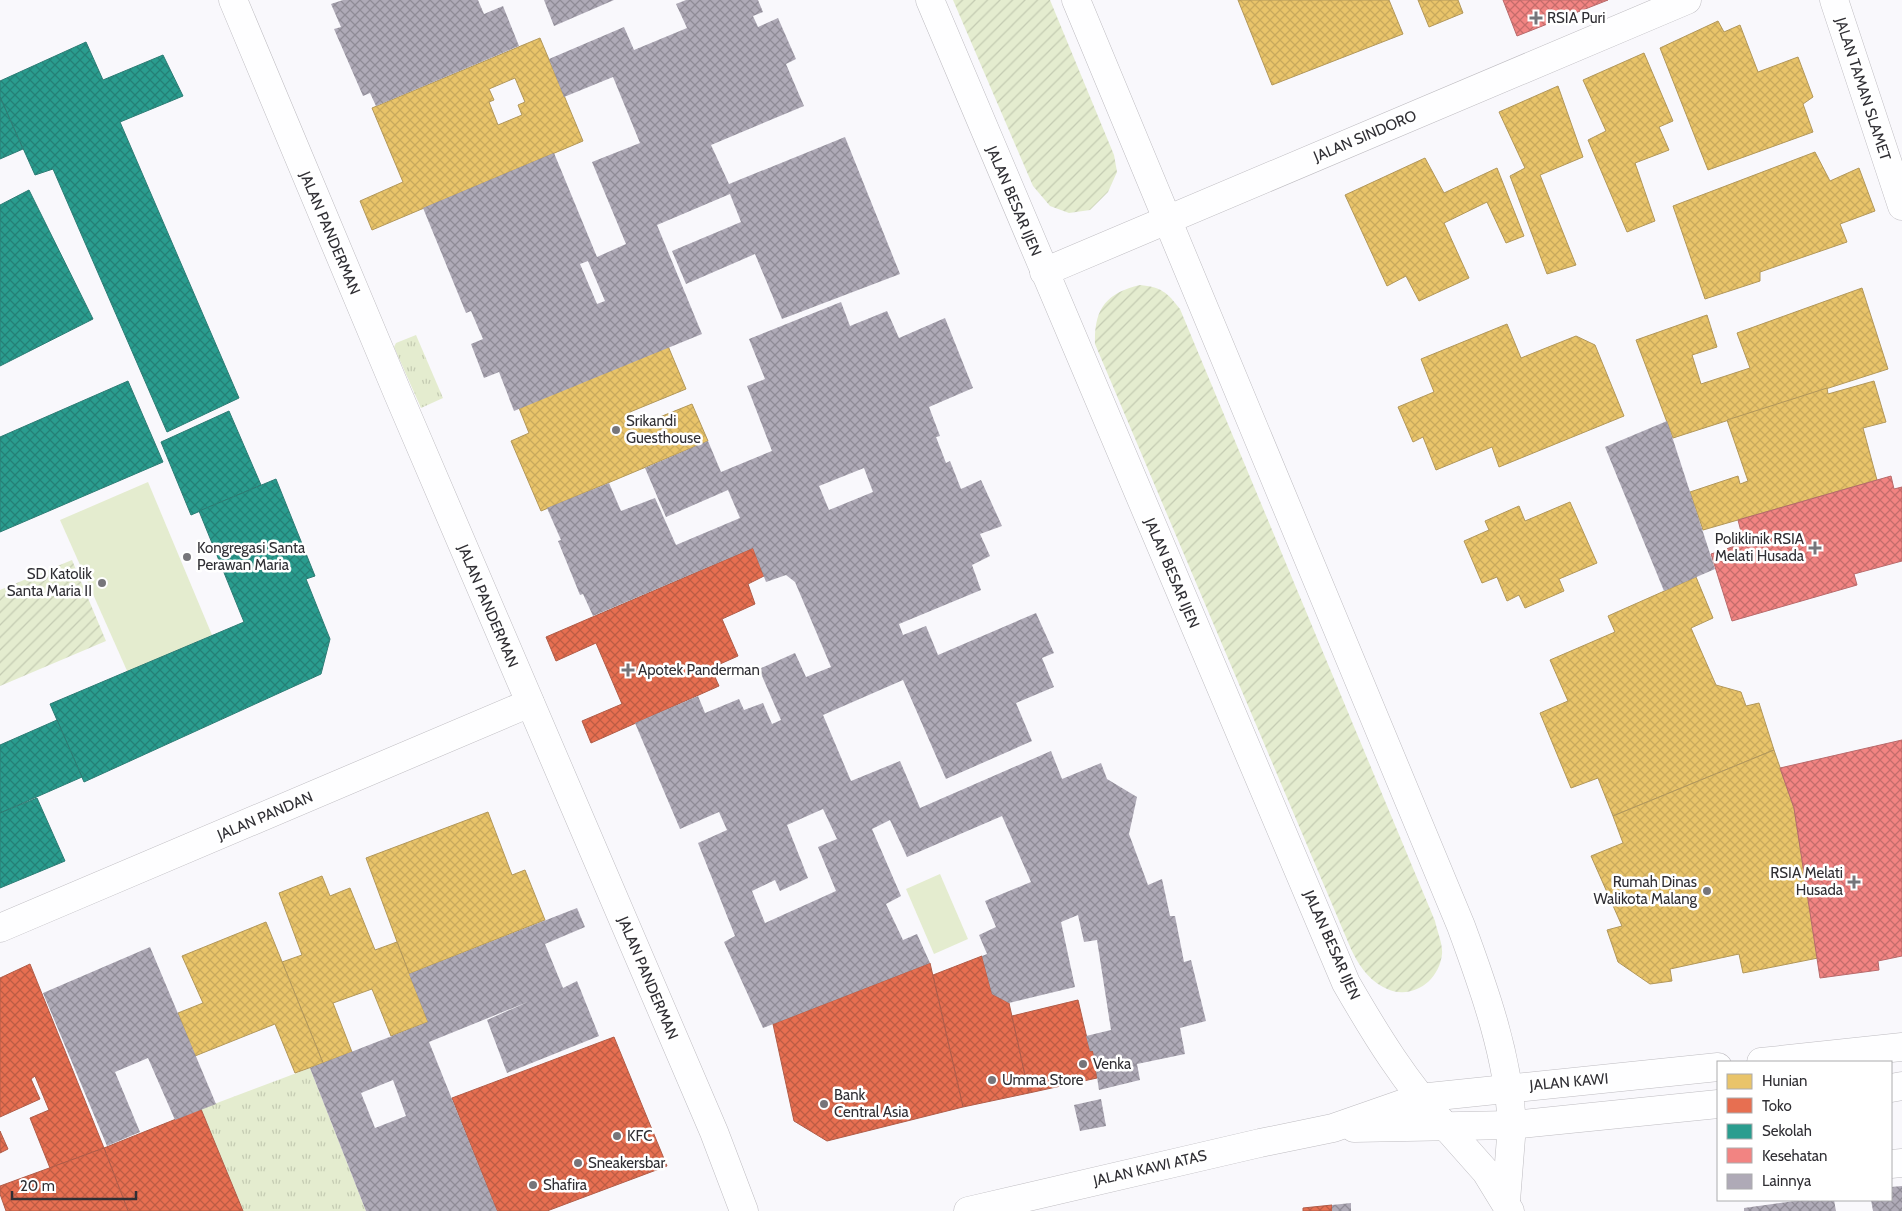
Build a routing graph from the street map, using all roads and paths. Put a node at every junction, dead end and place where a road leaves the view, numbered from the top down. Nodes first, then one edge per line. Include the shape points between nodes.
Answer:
1 (233, 0) edge
2 (930, 0) edge
3 (1076, 0) edge
4 (1687, 0) edge
5 (1834, 0) edge
6 (1902, 206) edge
7 (1169, 219) junction
8 (1044, 272) junction
9 (530, 704) junction
10 (0, 928) edge
11 (1902, 1047) edge
12 (1770, 1061) edge
13 (1717, 1067) edge
14 (1510, 1088) junction
15 (1420, 1098) junction
16 (1717, 1104) edge
17 (1512, 1125) junction
18 (1333, 1128) junction
19 (1447, 1128) junction
20 (1508, 1206) edge
21 (744, 1211) edge
22 (968, 1211) edge

1 - 9 main road, JALAN PANDERMAN
2 - 8 main road, JALAN BESAR IJEN
3 - 7 main road
4 - 7 main road, JALAN SINDORO
5 - 6 main road, JALAN TAMAN SLAMET
7 - 8 main road, JALAN SINDORO
7 - 14 main road via 1461,926 1489,1002
8 - 15 main road, JALAN BESAR IJEN via 1346,983 1380,1042
9 - 10 main road, JALAN PANDAN
9 - 21 main road, JALAN PANDERMAN via 714,1132
11 - 12 main road
13 - 14 main road, JALAN KAWI
14 - 15 main road, JALAN KAWI
14 - 17 main road
15 - 18 main road, JALAN KAWI ATAS
15 - 19 main road, JALAN BESAR IJEN
16 - 17 main road
17 - 19 main road
17 - 20 main road
18 - 19 main road, JALAN KAWI ATAS
18 - 22 main road, JALAN KAWI ATAS
19 - 20 main road, JALAN BESAR IJEN via 1486,1172

